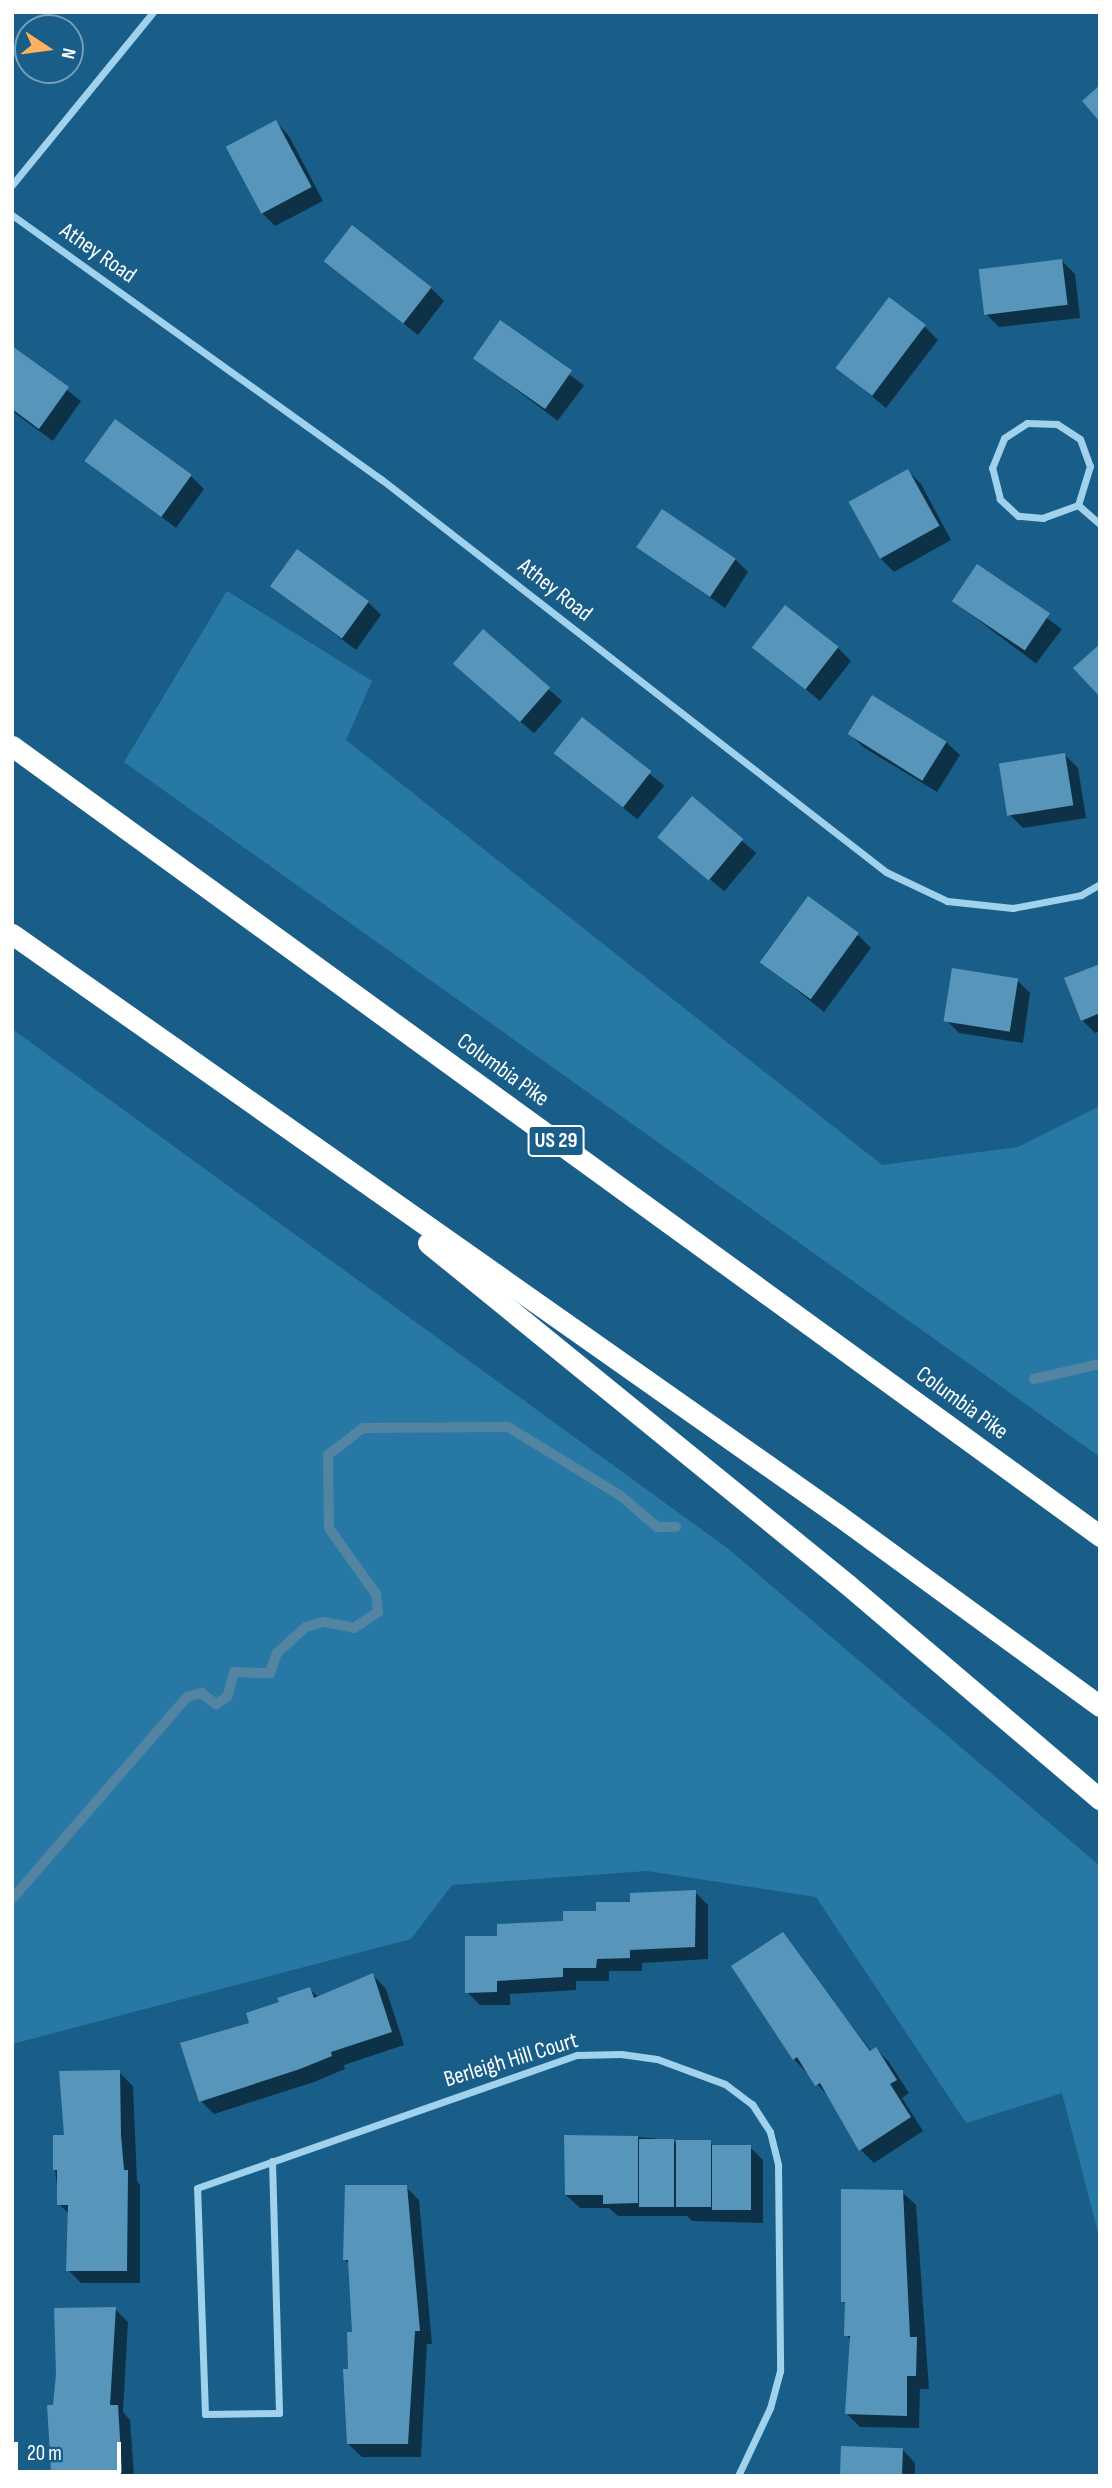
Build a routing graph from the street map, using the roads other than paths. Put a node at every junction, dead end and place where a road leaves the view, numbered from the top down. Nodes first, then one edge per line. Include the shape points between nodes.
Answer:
1 (153, 12) edge
2 (12, 185) edge
3 (12, 215) edge
4 (1079, 505) junction
5 (1100, 524) edge
6 (12, 746) edge
7 (1100, 884) edge
8 (12, 934) edge
9 (291, 1132) junction
10 (1100, 1536) edge
11 (1100, 1706) edge
12 (1100, 1799) edge
13 (272, 2161) junction
14 (738, 2476) edge

1 - 2 street
3 - 7 street, Athey Road via 381,478 886,872 947,901 1013,908 1082,895
4 - 4 street via 1090,466 1080,439 1057,424 1027,423 1004,438 992,468 1000,499 1018,516 1043,518
4 - 5 street
6 - 10 highway, Columbia Pike / US 29
8 - 9 highway
9 - 11 highway via 838,1515
9 - 12 highway via 847,1584
13 - 13 street, Berleigh Hill Court via 197,2188 205,2414 279,2413
13 - 14 street, Berleigh Hill Court via 577,2055 657,2059 725,2084 758,2114 770,2132 778,2165 780,2371 769,2408

